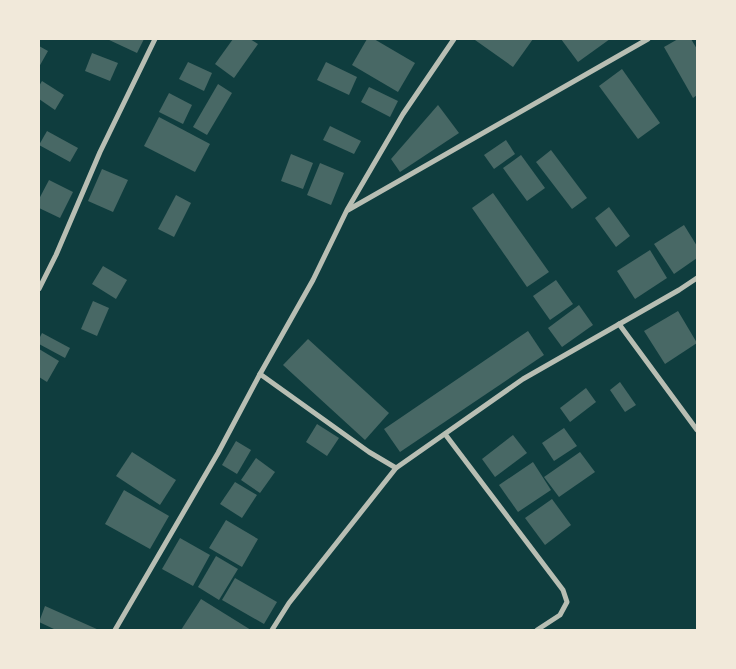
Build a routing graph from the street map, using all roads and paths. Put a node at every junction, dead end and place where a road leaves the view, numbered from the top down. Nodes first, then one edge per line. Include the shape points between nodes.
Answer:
1 (155, 39) edge
2 (454, 39) edge
3 (648, 39) edge
4 (347, 210) junction
5 (697, 278) edge
6 (39, 289) edge
7 (619, 324) junction
8 (260, 374) junction
9 (697, 430) edge
10 (445, 434) junction
11 (396, 468) junction
12 (115, 630) edge
13 (272, 630) edge
14 (537, 630) edge

1 - 6 street
2 - 4 street via 403,114
3 - 4 street
4 - 8 street via 313,280
5 - 7 street
7 - 9 street
7 - 10 street via 523,380
8 - 11 street
8 - 12 street
10 - 11 street
10 - 14 street via 563,590 567,602 560,615
11 - 13 street via 289,603

